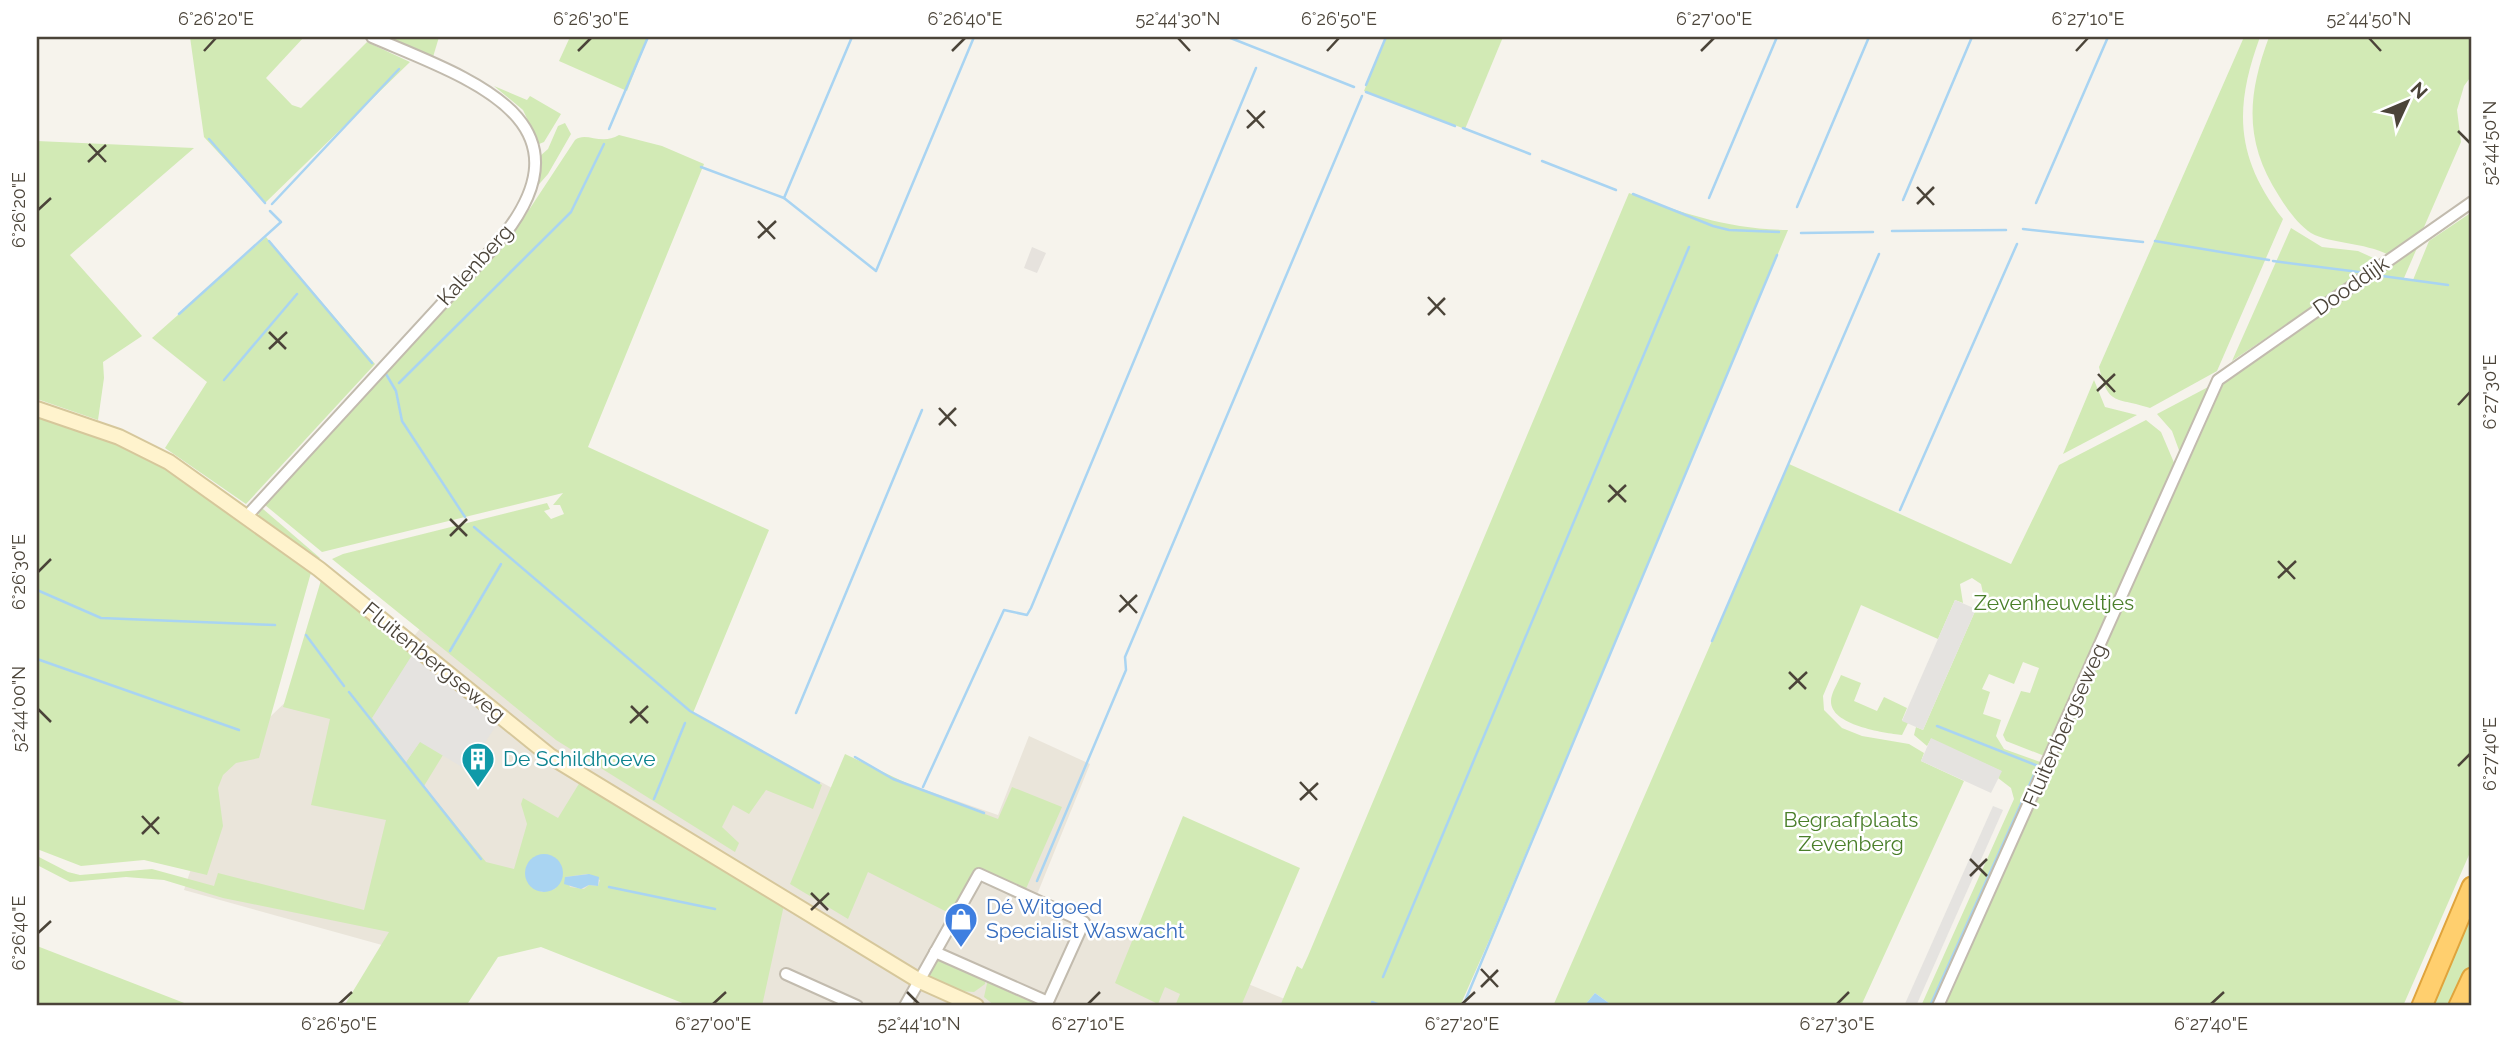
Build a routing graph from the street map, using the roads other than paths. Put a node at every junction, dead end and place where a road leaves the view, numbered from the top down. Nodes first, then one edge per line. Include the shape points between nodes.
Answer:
1 (372, 37) edge
2 (2472, 202) edge
3 (2229, 370) joint
4 (37, 409) edge
5 (246, 517) junction
6 (2472, 887) edge
7 (2458, 922) junction
8 (935, 952) junction
9 (786, 974) dead end
10 (2472, 979) edge
11 (918, 980) junction
12 (1047, 1004) edge
13 (856, 1006) edge
14 (905, 1006) edge
15 (976, 1006) edge
16 (1938, 1006) edge
17 (2411, 1006) edge
18 (2422, 1006) edge
19 (2459, 1006) edge
20 (2466, 1006) edge

1 - 5 street, Kalenberg via 495,95 513,109 527,130 533,151 530,196 495,246
2 - 3 street, Dooddijk
3 - 16 street, Fluitenbergseweg via 2216,383
4 - 5 street, Fluitenbergseweg via 144,448
5 - 11 street, Fluitenbergseweg via 319,569 550,756
6 - 7 highway
7 - 17 highway via 2431,962
7 - 18 highway
8 - 11 street
8 - 12 street
8 - 12 street via 979,874 1084,922
9 - 13 street
10 - 19 highway
10 - 20 highway
11 - 14 street
11 - 15 street, Fluitenbergseweg

